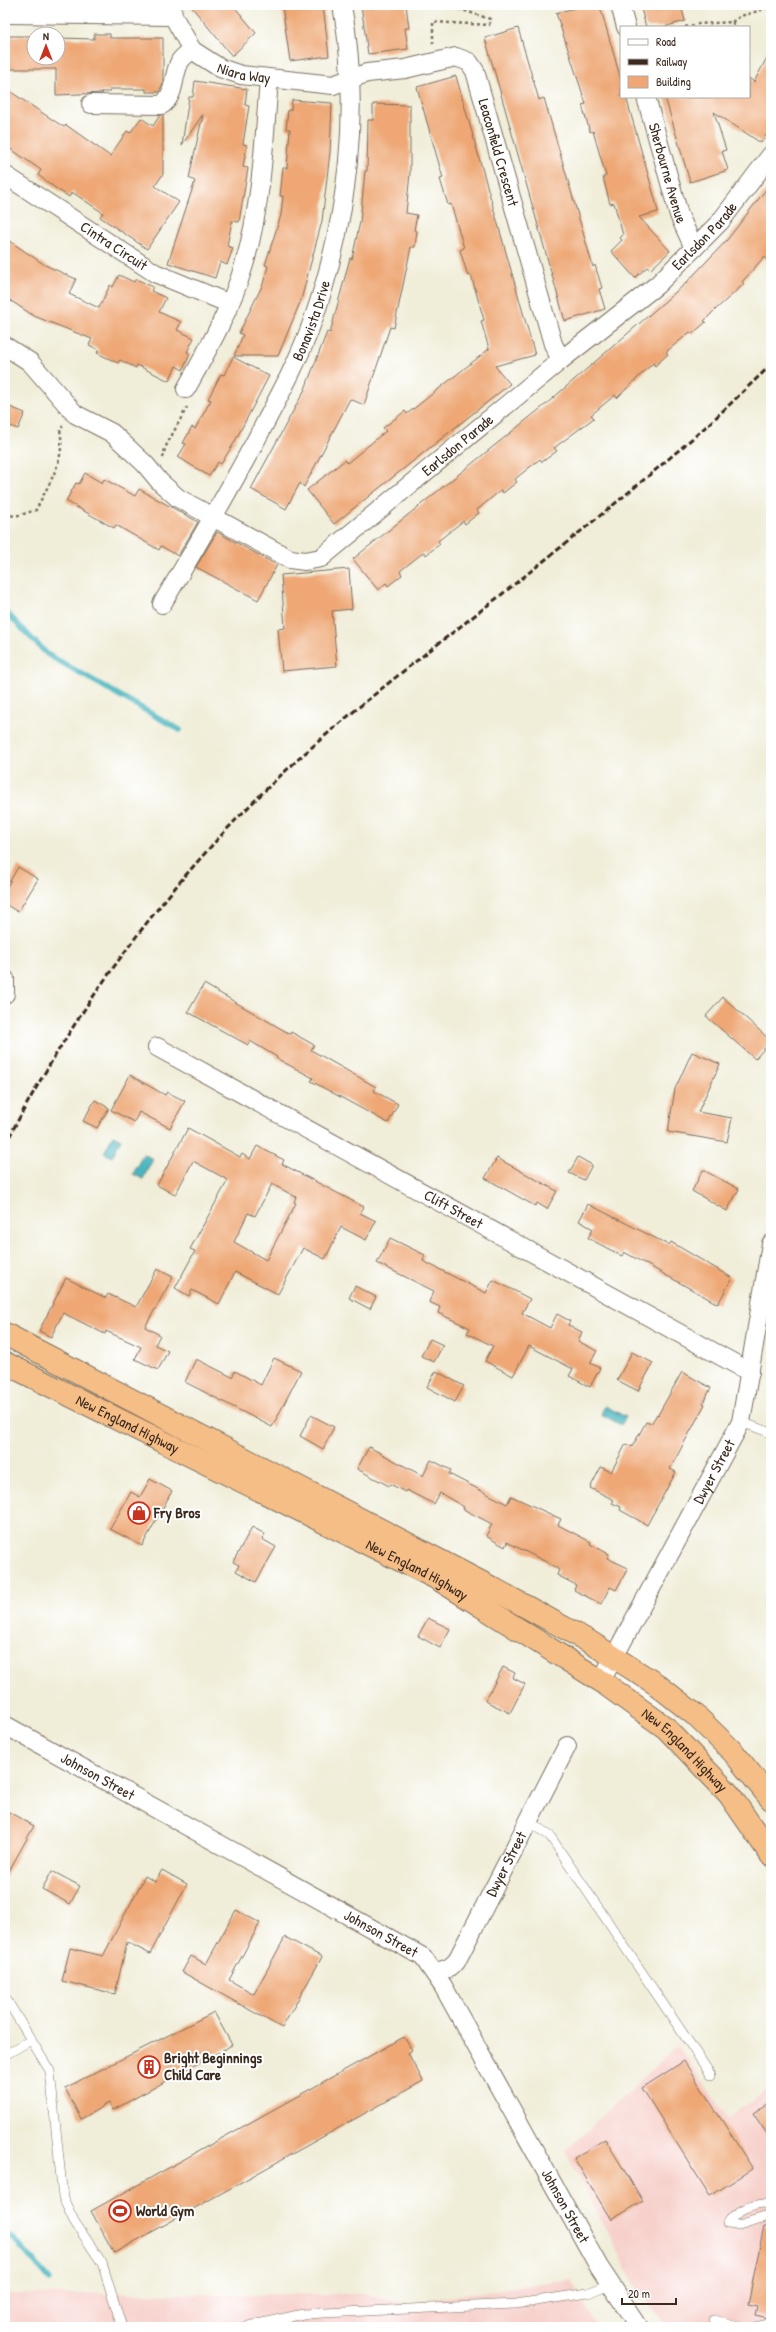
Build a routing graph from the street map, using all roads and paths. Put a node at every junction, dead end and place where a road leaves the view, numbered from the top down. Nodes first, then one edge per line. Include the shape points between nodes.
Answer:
1 (342, 5) edge
2 (447, 5) edge
3 (620, 5) edge
4 (771, 7) edge
5 (173, 11) edge
6 (5, 14) edge
7 (732, 22) junction
8 (626, 26) edge
9 (689, 26) edge
10 (735, 26) edge
11 (192, 50) junction
12 (433, 62) junction
13 (269, 79) junction
14 (350, 79) junction
15 (646, 98) edge
16 (91, 104) dead end
17 (771, 155) edge
18 (5, 175) edge
19 (694, 248) junction
20 (230, 304) junction
21 (5, 346) edge
22 (561, 360) junction
23 (186, 389) joint
24 (75, 414) junction
25 (160, 482) junction
26 (5, 516) edge
27 (214, 516) junction
28 (162, 604) dead end
29 (5, 979) edge
30 (5, 994) edge
31 (157, 1047) dead end
32 (771, 1244) edge
33 (7, 1343) edge
34 (5, 1363) edge
35 (750, 1372) junction
36 (741, 1422) junction
37 (771, 1432) edge
38 (614, 1658) junction
39 (601, 1681) junction
40 (5, 1725) edge
41 (567, 1746) dead end
42 (771, 1799) edge
43 (529, 1821) junction
44 (771, 1855) edge
45 (436, 1972) junction
46 (5, 1997) edge
47 (31, 2040) junction
48 (5, 2055) edge
49 (711, 2075) dead end
50 (771, 2208) edge
51 (771, 2215) edge
52 (609, 2284) junction
53 (713, 2320) dead end
54 (771, 2323) edge
55 (122, 2327) edge
56 (244, 2327) edge
57 (639, 2327) edge
58 (743, 2327) edge
59 (754, 2327) edge

1 - 14 street, Bonavista Drive
2 - 12 path via 490,19 489,24 434,22
3 - 8 street
4 - 7 path via 741,16
5 - 6 street
5 - 11 street, Niara Way
7 - 9 path
7 - 10 path
11 - 13 street, Niara Way via 220,68 241,75
11 - 16 street via 181,60 171,98 162,105
12 - 14 street, Leaconfield Crescent via 405,69 367,73
12 - 22 street, Leaconfield Crescent via 456,57 469,62 476,71 553,344
13 - 14 street, Niara Way via 333,85
13 - 20 street via 262,179 244,266
14 - 27 street, Bonavista Drive via 348,163 329,268 313,320 287,382
15 - 19 street, Sherbourne Avenue via 679,215
17 - 19 street, Earlsdon Parade via 720,222
18 - 20 street, Cintra Circuit via 156,273
19 - 22 street, Earlsdon Parade via 657,285
20 - 23 street
21 - 24 street via 30,362
22 - 27 street, Earlsdon Parade via 321,558 305,561 290,558
23 - 25 path via 194,394 165,448 163,459 166,474
24 - 25 street, Earlsdon Parade via 112,433
24 - 26 path via 60,430 62,457 36,510 20,516
25 - 27 street, Earlsdon Parade via 178,498
27 - 28 street, Bonavista Drive
29 - 30 street
31 - 35 street, Clift Street
32 - 35 street, Dwyer Street
33 - 38 highway, New England Highway via 492,1588
34 - 39 highway, New England Highway via 438,1579
35 - 36 street, Dwyer Street
36 - 37 lane
36 - 38 street, Dwyer Street
38 - 39 street, Dwyer Street
38 - 42 highway, New England Highway via 656,1684 694,1714 733,1752
39 - 44 highway, New England Highway via 666,1728 729,1794
40 - 45 street, Johnson Street via 411,1948
41 - 43 street, Dwyer Street
43 - 45 street, Dwyer Street via 456,1962 449,1968
43 - 49 lane via 550,1836
45 - 52 street, Johnson Street
46 - 47 lane
47 - 48 lane
47 - 55 lane via 50,2071 63,2198 74,2221 102,2263
50 - 51 lane via 767,2204 757,2204 732,2215 727,2224 739,2225
52 - 56 lane via 588,2293 516,2304 303,2314
52 - 57 street, Johnson Street
53 - 58 lane
54 - 59 lane

